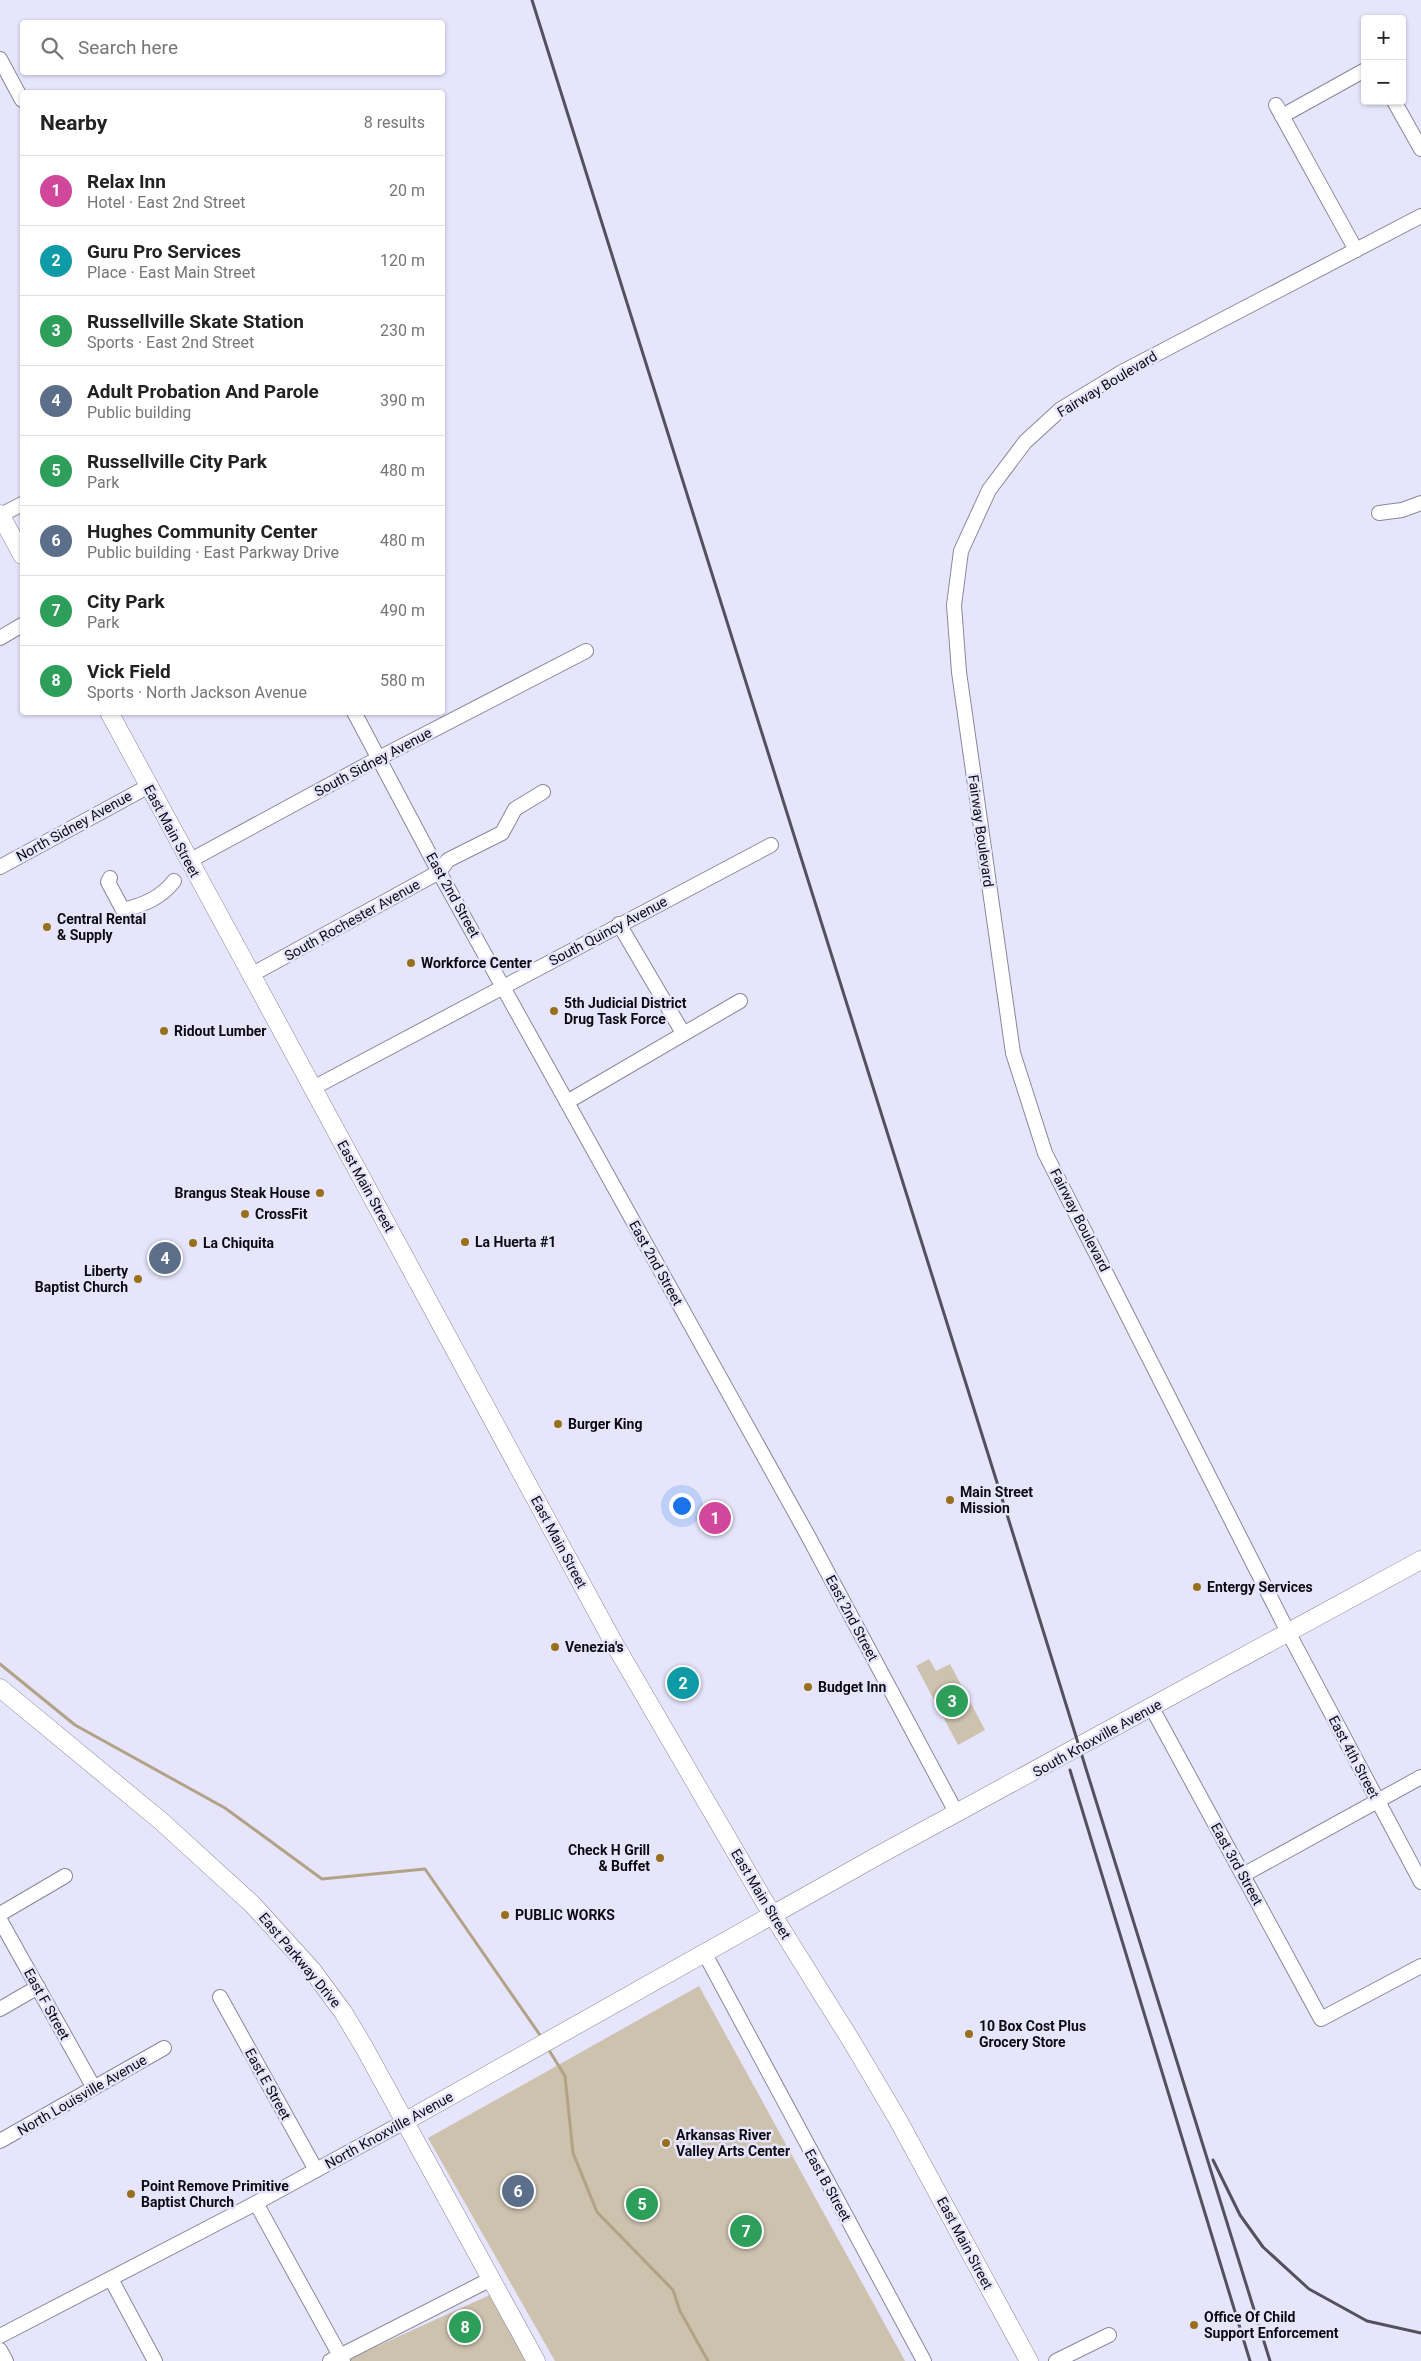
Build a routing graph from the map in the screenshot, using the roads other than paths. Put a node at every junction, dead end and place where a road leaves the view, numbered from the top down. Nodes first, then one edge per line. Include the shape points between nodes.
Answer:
1 (0, 59) edge
2 (1361, 72) edge
3 (20, 96) edge
4 (1396, 105) edge
5 (1421, 149) edge
6 (1421, 216) edge
7 (1356, 250) junction
8 (1420, 504) edge
9 (20, 505) edge
10 (1379, 513) dead end
11 (0, 514) edge
12 (20, 551) edge
13 (20, 626) edge
14 (0, 638) edge
15 (586, 651) dead end
16 (111, 715) edge
17 (356, 715) edge
18 (379, 758) junction
19 (149, 786) junction
20 (543, 792) dead end
21 (771, 845) dead end
22 (189, 861) junction
23 (0, 867) edge
24 (439, 872) junction
25 (110, 878) dead end
26 (174, 881) dead end
27 (619, 924) junction
28 (251, 975) junction
29 (504, 987) junction
30 (740, 1001) dead end
31 (683, 1033) junction
32 (313, 1088) junction
33 (567, 1102) junction
34 (1421, 1560) edge
35 (1288, 1632) junction
36 (0, 1688) edge
37 (1152, 1708) junction
38 (1421, 1778) edge
39 (1377, 1801) junction
40 (956, 1814) junction
41 (65, 1876) dead end
42 (1243, 1876) junction
43 (1421, 1882) edge
44 (0, 1914) edge
45 (773, 1916) junction
46 (0, 1920) edge
47 (705, 1954) junction
48 (1421, 1966) edge
49 (38, 1987) junction
50 (220, 1998) dead end
51 (0, 2009) edge
52 (164, 2048) dead end
53 (94, 2088) junction
54 (404, 2122) junction
55 (0, 2141) edge
56 (316, 2170) junction
57 (256, 2203) junction
58 (111, 2279) junction
59 (491, 2279) junction
60 (1109, 2335) dead end
61 (0, 2336) edge
62 (0, 2350) edge
63 (338, 2360) edge
64 (6, 2361) edge
65 (155, 2361) edge
66 (536, 2361) edge
67 (924, 2361) edge
68 (1029, 2361) edge
69 (1056, 2361) edge

1 - 3 street
2 - 7 street via 1279,110
4 - 5 street
6 - 7 street, Fairway Boulevard
7 - 35 street, Fairway Boulevard via 1122,372 1061,408 1025,442 989,490 962,551 954,605 958,672 1014,1053 1042,1144
8 - 10 street
9 - 11 street
11 - 12 main road
13 - 14 street
15 - 18 street, South Sidney Avenue
16 - 19 main road, East Main Street
17 - 18 street, East 2nd Street
18 - 22 street, South Sidney Avenue
18 - 24 street, East 2nd Street
19 - 22 main road, East Main Street
19 - 23 street, North Sidney Avenue
20 - 24 street, South Rochester Avenue via 515,809 502,833 448,860
21 - 27 street, South Quincy Avenue
22 - 28 main road, East Main Street
24 - 28 street, South Rochester Avenue
24 - 29 street, East 2nd Street
25 - 26 street via 108,882 123,910 166,892
27 - 29 street, South Quincy Avenue
27 - 31 street
28 - 32 main road, East Main Street
29 - 32 street, South Quincy Avenue
29 - 33 street, East 2nd Street
30 - 31 street
31 - 33 street
32 - 45 main road, East Main Street via 611,1638
33 - 40 street, East 2nd Street via 807,1534
34 - 35 main road, South Knoxville Avenue
35 - 37 main road, South Knoxville Avenue
35 - 39 street, East 4th Street
36 - 54 main road, East Parkway Drive via 161,1821 286,1939 343,2012
37 - 40 main road, South Knoxville Avenue
37 - 42 street, East 3rd Street
38 - 39 street
39 - 42 street
39 - 43 street, East 4th Street
40 - 45 main road, South Knoxville Avenue
41 - 44 street
42 - 48 street, East 3rd Street via 1321,2019
45 - 47 main road, North Knoxville Avenue
45 - 68 main road, East Main Street via 897,2118
46 - 49 street, East F Street
47 - 54 main road, North Knoxville Avenue
47 - 67 street, East B Street
49 - 51 street
49 - 53 street, East F Street
50 - 56 street, East E Street
52 - 53 street, North Louisville Avenue
53 - 55 street, North Louisville Avenue
54 - 56 street, North Knoxville Avenue
54 - 59 main road, East Parkway Drive
56 - 57 street, North Knoxville Avenue
57 - 58 street, North Knoxville Avenue
57 - 63 street
58 - 61 street, North Knoxville Avenue
58 - 65 street
59 - 63 street
59 - 66 main road, East Parkway Drive
60 - 69 street
62 - 64 street

